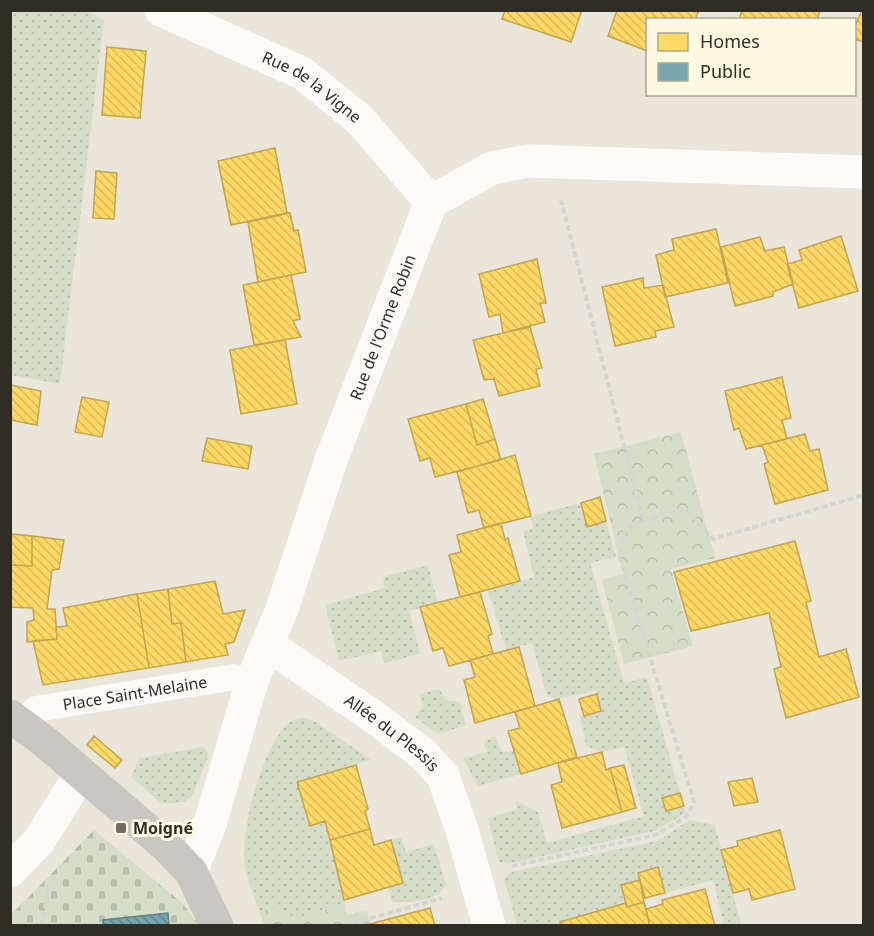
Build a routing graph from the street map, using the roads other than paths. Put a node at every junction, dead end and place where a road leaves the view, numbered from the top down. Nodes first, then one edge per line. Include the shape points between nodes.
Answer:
1 (161, 10) edge
2 (864, 172) edge
3 (431, 202) junction
4 (268, 645) junction
5 (252, 681) junction
6 (16, 719) edge
7 (84, 775) junction
8 (10, 872) edge
9 (191, 872) junction
10 (217, 926) edge
11 (489, 926) edge

1 - 3 street, Rue de la Vigne via 302,73 359,118
2 - 3 street via 528,161 492,168
3 - 4 street, Rue de l'Orme Robin via 331,460
4 - 5 street, Rue de l'Orme Robin
4 - 11 street, Allée du Plessis via 370,714 424,755 443,777
5 - 6 lane, Place Saint-Melaine via 234,677 36,709
5 - 9 street, Rue de l'Orme Robin via 210,827
6 - 7 street
7 - 8 street via 39,841
7 - 9 street
9 - 10 street

